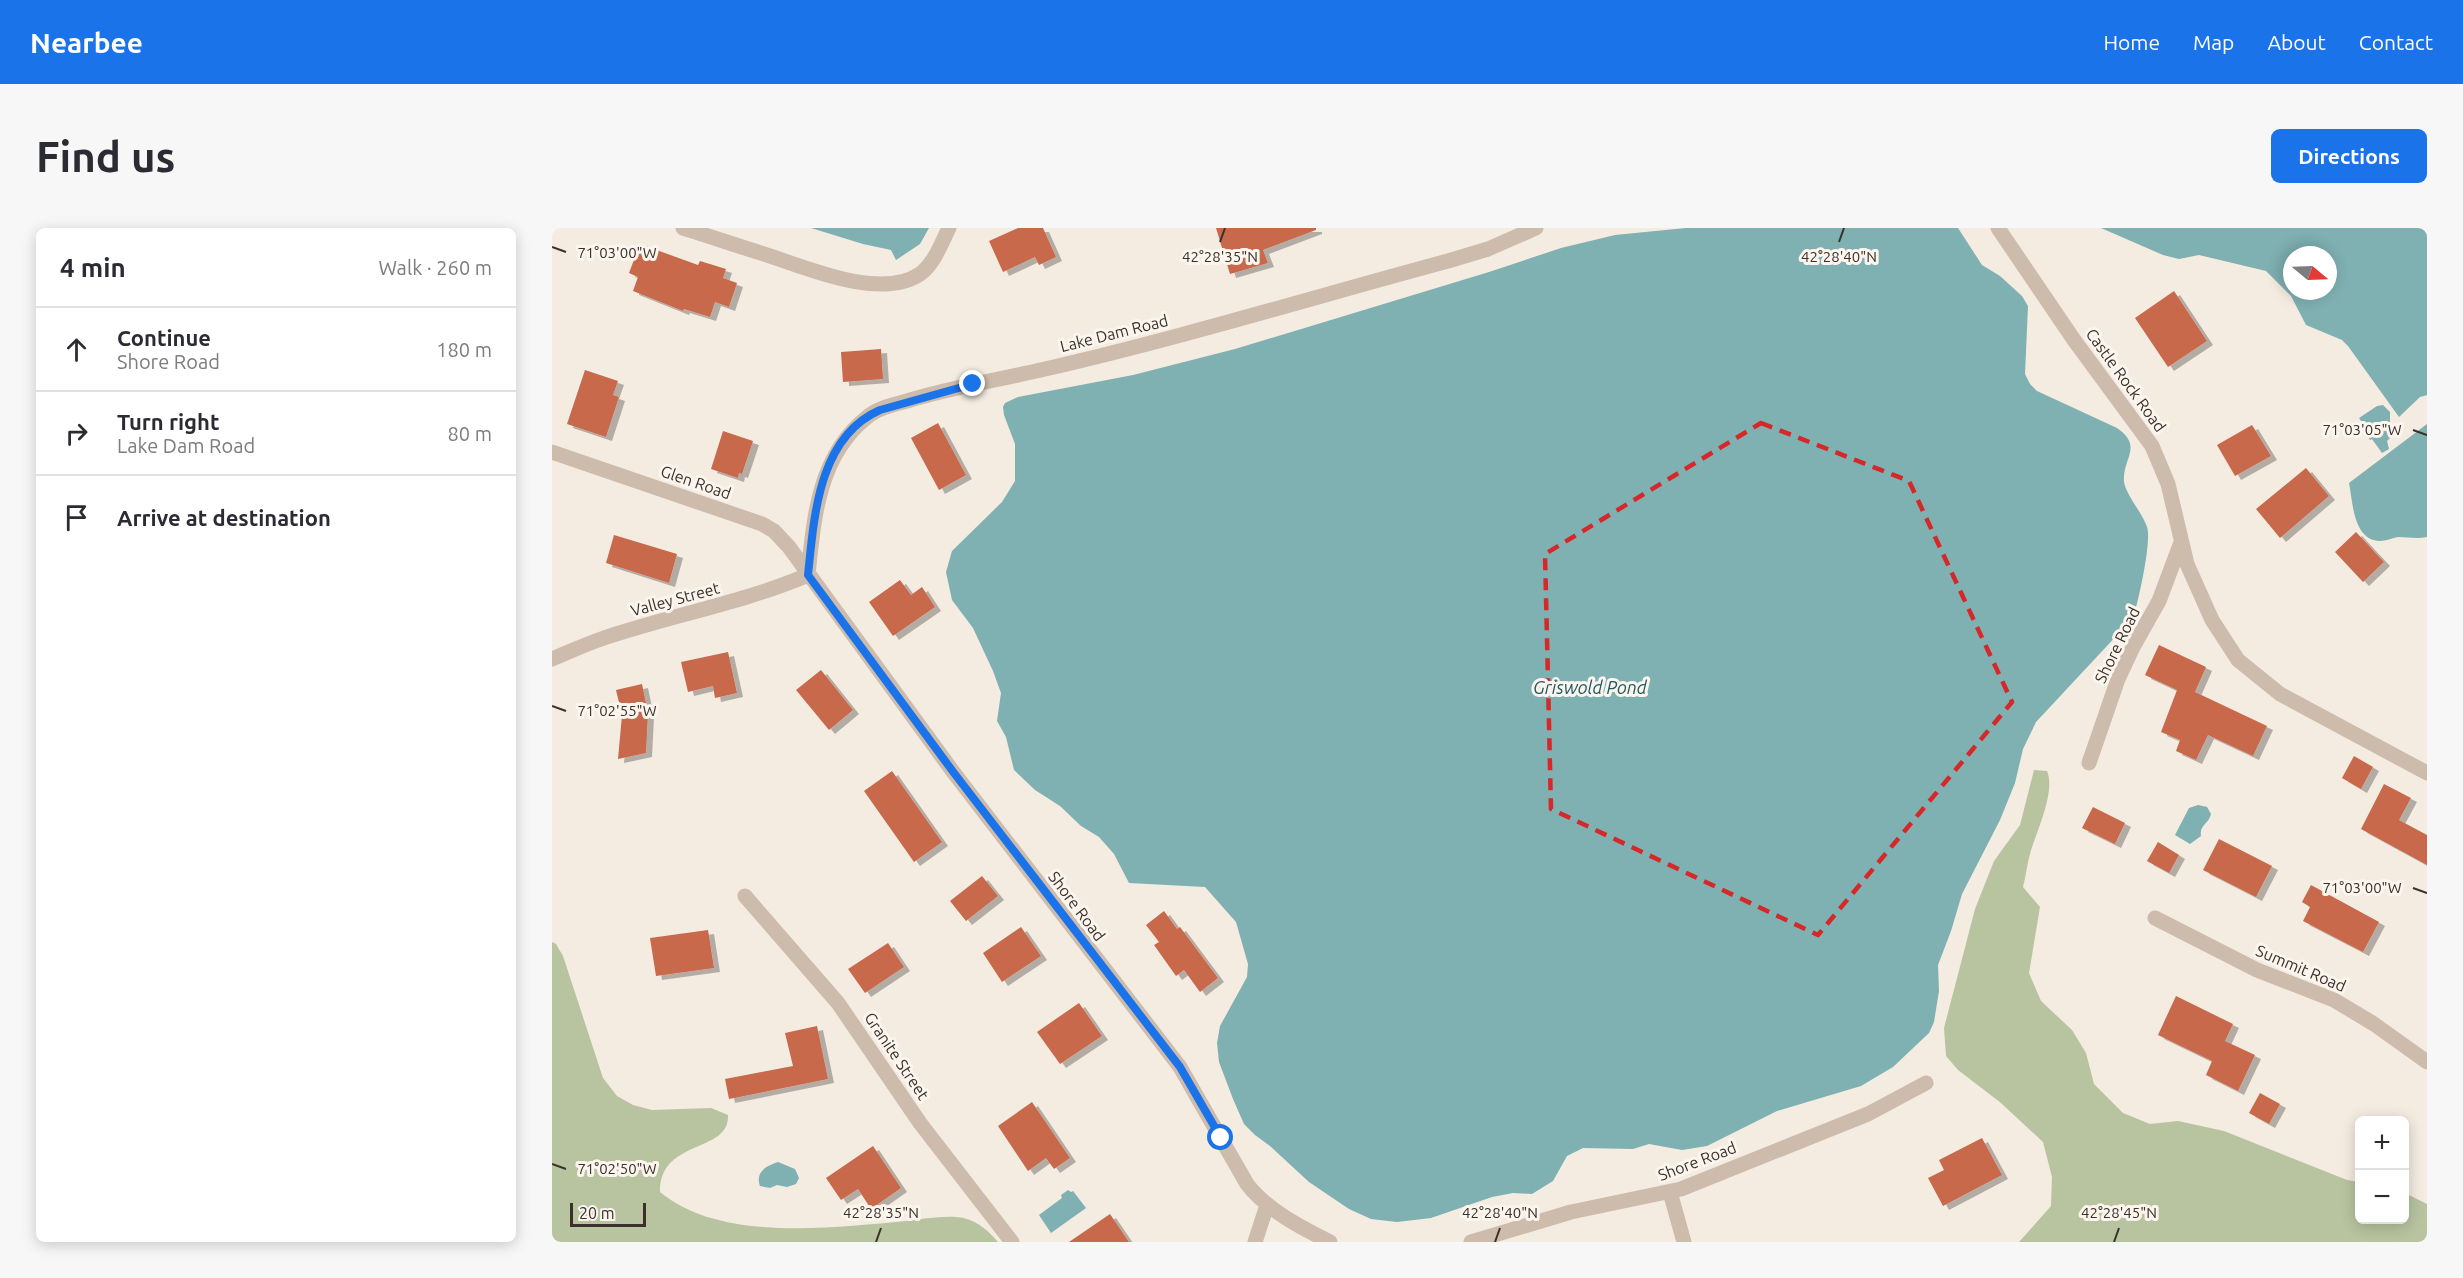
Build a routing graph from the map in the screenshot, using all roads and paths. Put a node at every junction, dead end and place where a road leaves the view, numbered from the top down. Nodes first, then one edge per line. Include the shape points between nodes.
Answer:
1 (683, 228) edge
2 (949, 228) edge
3 (1536, 228) edge
4 (1998, 228) edge
5 (552, 452) edge
6 (2180, 544) junction
7 (808, 575) junction
8 (552, 659) edge
9 (2089, 764) dead end
10 (2427, 772) edge
11 (745, 896) dead end
12 (2155, 918) dead end
13 (2427, 1062) edge
14 (1926, 1083) dead end
15 (1670, 1192) junction
16 (1268, 1205) junction
17 (1012, 1242) edge
18 (1255, 1242) edge
19 (1330, 1242) edge
20 (1471, 1242) edge
21 (1684, 1242) edge

1 - 2 street via 819,273 879,284 900,283 923,271
3 - 7 street, Lake Dam Road via 1488,249 1171,338 930,394 874,412 844,439 823,480
4 - 6 street, Castle Rock Road via 2152,446 2168,484
5 - 7 street, Glen Road via 765,525 789,547
6 - 9 street, Shore Road via 2159,602 2118,679
6 - 10 street, Castle Rock Road via 2212,620 2238,660 2280,694
7 - 8 street, Valley Street via 772,590 602,639
7 - 16 street, Shore Road via 1180,1067 1247,1184
11 - 17 street, Granite Street via 847,1014 920,1123
12 - 13 street, Summit Road via 2265,973 2334,1000
14 - 15 street, Shore Road via 1868,1114
15 - 20 street, Shore Road via 1572,1212
15 - 21 street
16 - 18 street
16 - 19 street, Shore Road

